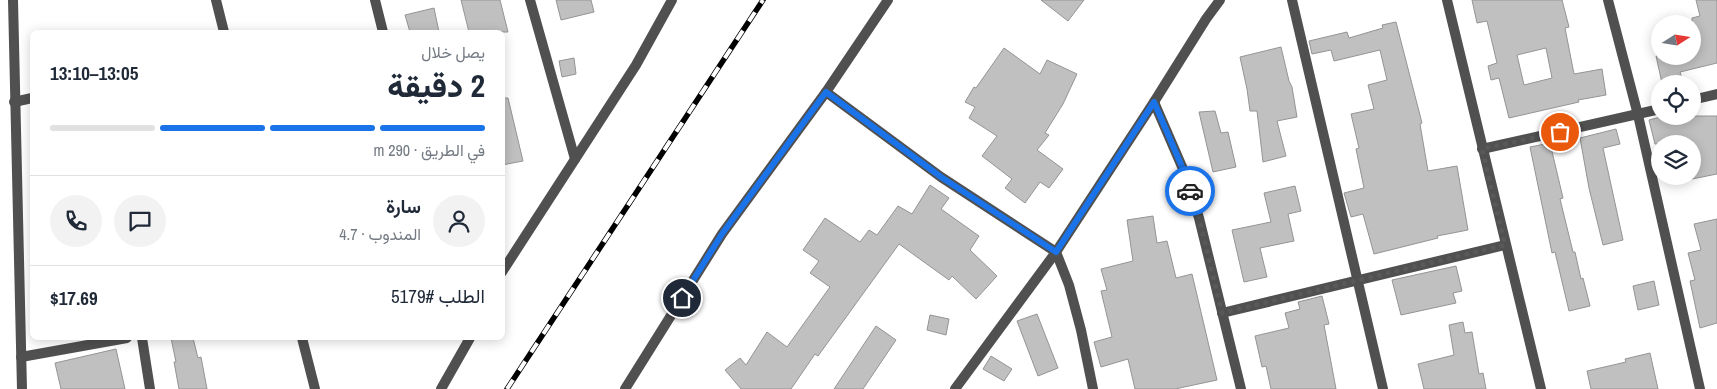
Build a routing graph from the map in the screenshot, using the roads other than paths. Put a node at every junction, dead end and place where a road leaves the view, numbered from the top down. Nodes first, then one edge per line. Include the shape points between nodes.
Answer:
1 (13, 0) edge
2 (216, 0) edge
3 (375, 0) edge
4 (530, 0) edge
5 (672, 0) edge
6 (888, 0) edge
7 (1220, 0) edge
8 (1292, 0) edge
9 (1447, 0) edge
10 (1608, 0) edge
11 (224, 30) edge
12 (382, 30) edge
13 (826, 92) junction
14 (1717, 94) edge
15 (30, 98) edge
16 (1701, 98) edge
17 (14, 102) junction
18 (1154, 102) junction
19 (1651, 111) edge
20 (1638, 115) junction
21 (1482, 149) junction
22 (575, 159) junction
23 (1505, 245) junction
24 (1056, 252) junction
25 (505, 267) edge
26 (1357, 282) junction
27 (1222, 313) junction
28 (117, 340) edge
29 (142, 340) edge
30 (303, 340) edge
31 (461, 340) edge
32 (469, 340) edge
33 (464, 350) junction
34 (21, 357) junction
35 (22, 389) edge
36 (150, 389) edge
37 (315, 389) edge
38 (441, 389) edge
39 (625, 389) edge
40 (955, 389) edge
41 (1093, 389) edge
42 (1241, 389) edge
43 (1383, 389) edge
44 (1540, 389) edge
45 (1700, 389) edge

1 - 17 street
2 - 11 street
3 - 12 street
4 - 22 street
5 - 22 street via 636,65
6 - 13 street
7 - 18 street
8 - 26 street
9 - 21 street
10 - 20 street
13 - 24 street via 941,177
13 - 39 street via 722,234
14 - 16 street
15 - 17 street
17 - 34 street
18 - 24 street
18 - 27 street via 1183,169
19 - 20 street
20 - 21 street
20 - 45 street
21 - 23 street
22 - 25 street
23 - 26 street
23 - 44 street
24 - 40 street
24 - 41 street via 1069,285
26 - 27 street
26 - 43 street
27 - 42 street
28 - 34 street
29 - 36 street
30 - 37 street
31 - 33 street
32 - 33 street
33 - 38 street
34 - 35 street

